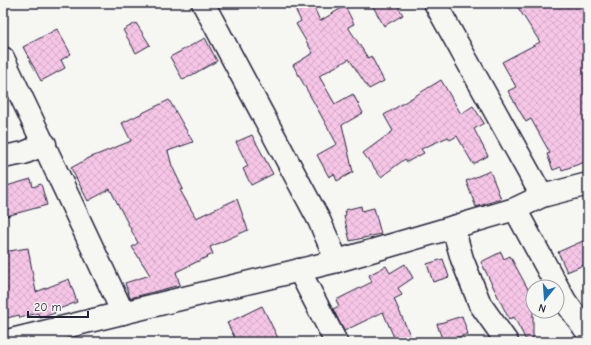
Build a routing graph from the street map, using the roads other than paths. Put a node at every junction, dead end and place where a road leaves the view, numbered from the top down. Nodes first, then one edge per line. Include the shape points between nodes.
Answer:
1 (203, 3) edge
2 (435, 3) edge
3 (3, 58) edge
4 (45, 144) junction
5 (3, 157) edge
6 (588, 184) edge
7 (542, 196) junction
8 (515, 209) junction
9 (453, 227) junction
10 (337, 261) junction
11 (300, 270) junction
12 (123, 313) junction
13 (588, 333) edge
14 (3, 342) edge
15 (336, 342) edge
16 (507, 342) edge

1 - 10 street via 319,220
2 - 7 street
3 - 4 street
4 - 5 street via 24,153
4 - 12 street
6 - 7 street
7 - 8 street
8 - 9 street
8 - 13 street via 565,300
9 - 10 street
9 - 16 street via 462,259 480,304
10 - 11 street
11 - 12 street
11 - 15 street
12 - 14 street

